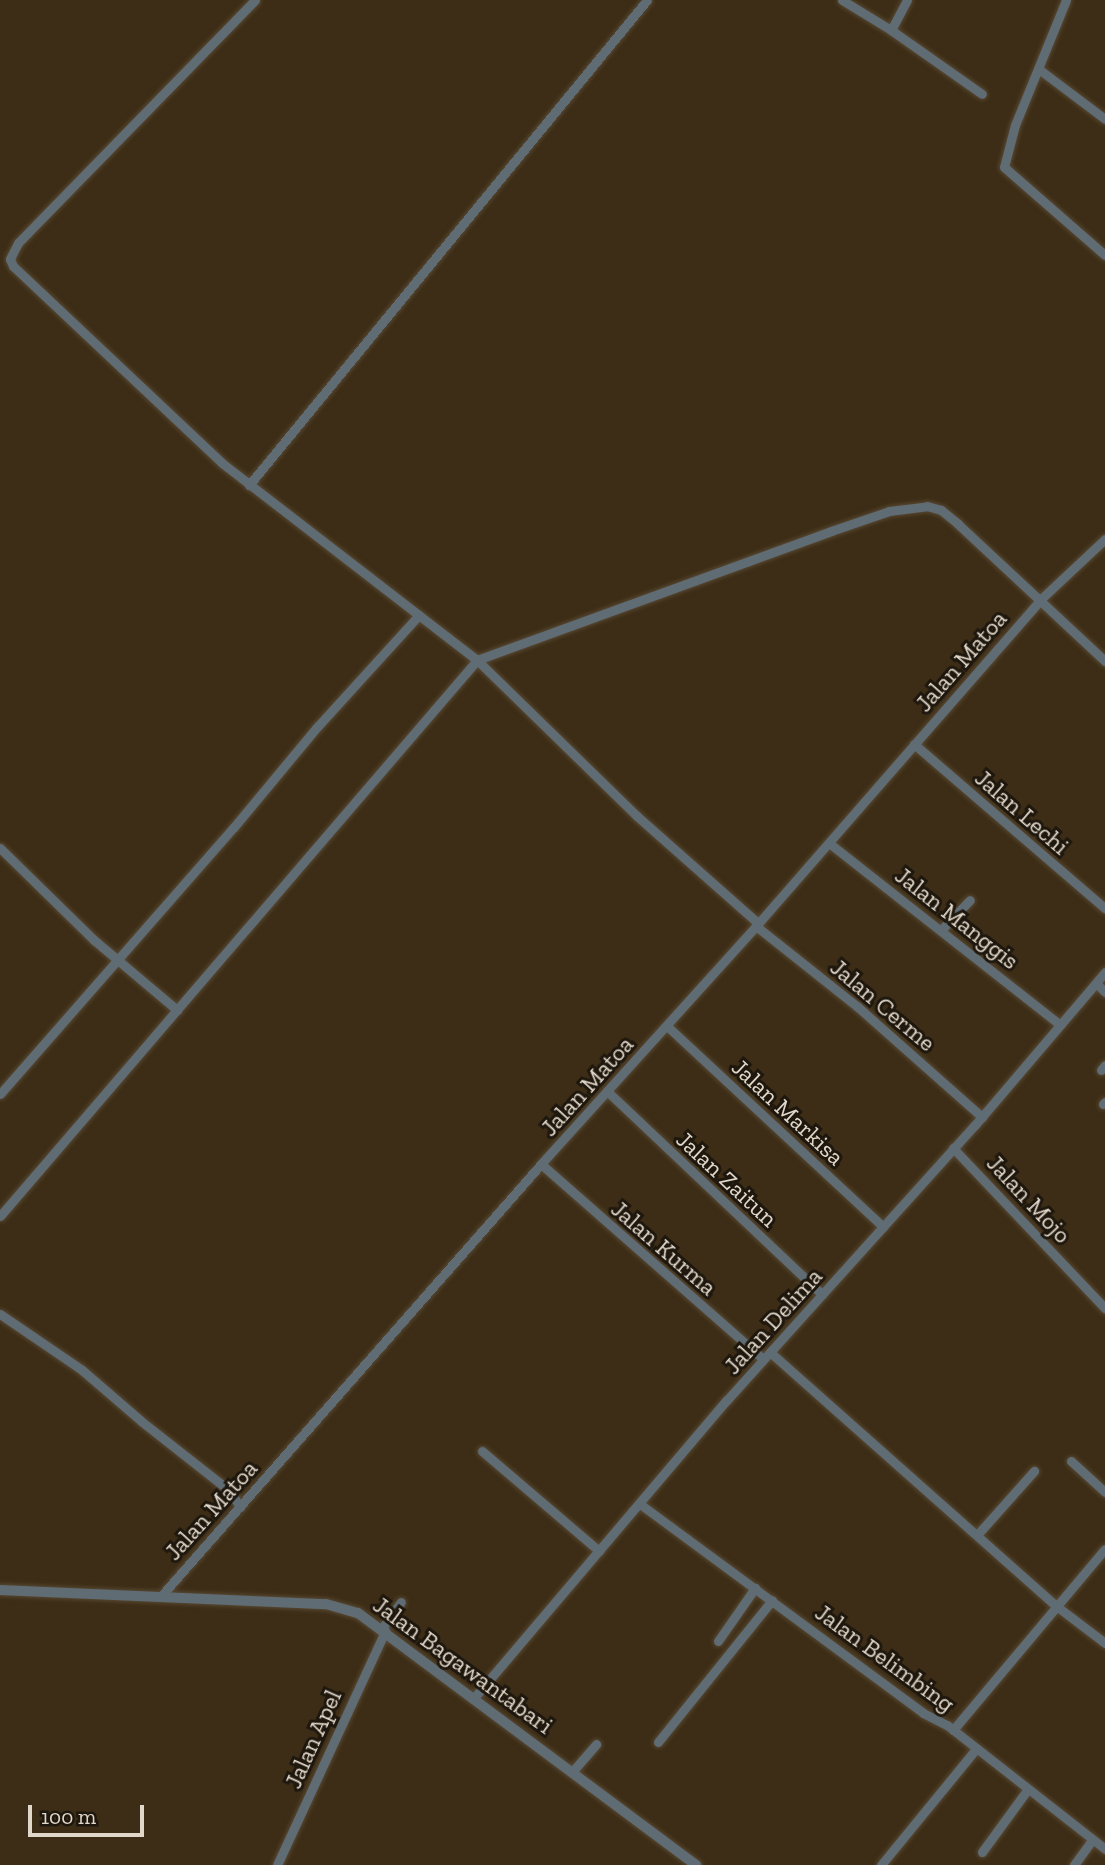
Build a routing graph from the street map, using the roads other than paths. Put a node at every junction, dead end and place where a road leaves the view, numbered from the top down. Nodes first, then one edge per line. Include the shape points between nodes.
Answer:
1 (255, 0) edge
2 (647, 0) edge
3 (842, 0) edge
4 (907, 0) edge
5 (1066, 0) edge
6 (891, 30) junction
7 (1040, 70) junction
8 (982, 94) dead end
9 (1105, 119) edge
10 (1105, 255) edge
11 (249, 485) junction
12 (1105, 539) edge
13 (1040, 600) junction
14 (419, 615) junction
15 (477, 660) junction
16 (1105, 661) edge
17 (914, 744) junction
18 (829, 843) junction
19 (0, 848) edge
20 (970, 900) dead end
21 (1105, 908) edge
22 (757, 924) junction
23 (942, 929) junction
24 (117, 961) junction
25 (1105, 972) edge
26 (1096, 983) junction
27 (1105, 992) edge
28 (177, 1010) junction
29 (1060, 1025) junction
30 (667, 1026) junction
31 (607, 1091) junction
32 (0, 1094) edge
33 (982, 1117) junction
34 (953, 1148) junction
35 (541, 1164) junction
36 (0, 1216) edge
37 (883, 1227) junction
38 (822, 1294) junction
39 (1105, 1308) edge
40 (0, 1314) edge
41 (767, 1356) junction
42 (482, 1451) dead end
43 (1071, 1461) dead end
44 (1034, 1471) dead end
45 (1105, 1492) edge
46 (640, 1504) junction
47 (240, 1507) junction
48 (977, 1535) junction
49 (1105, 1549) edge
50 (599, 1552) junction
51 (755, 1588) junction
52 (0, 1590) edge
53 (161, 1596) junction
54 (772, 1600) junction
55 (401, 1602) dead end
56 (1055, 1605) junction
57 (384, 1630) junction
58 (718, 1641) dead end
59 (1105, 1643) edge
60 (473, 1699) junction
61 (953, 1730) junction
62 (658, 1742) dead end
63 (596, 1744) dead end
64 (976, 1748) junction
65 (572, 1772) junction
66 (1028, 1789) junction
67 (1092, 1840) junction
68 (1105, 1849) edge
69 (982, 1852) dead end
70 (277, 1865) edge
71 (696, 1865) edge
72 (881, 1865) edge
73 (1074, 1865) edge

1 - 11 street, Jalan Cerme via 18,243 10,259 18,273
2 - 11 street
3 - 6 street
4 - 6 street
5 - 7 street
6 - 8 street
7 - 9 street
7 - 10 street via 1015,125 1004,167
11 - 14 street, Jalan Cerme
12 - 13 street, Jalan Matoa
13 - 15 street via 941,510 911,507 831,531
13 - 16 street
13 - 17 street, Jalan Matoa
14 - 15 street, Jalan Cerme
14 - 24 street
15 - 22 street, Jalan Cerme via 637,816
15 - 28 street
17 - 18 street, Jalan Matoa
17 - 21 street, Jalan Lechi
18 - 22 street, Jalan Matoa
18 - 23 street, Jalan Manggis
19 - 24 street
20 - 23 street
22 - 30 street, Jalan Matoa
22 - 33 street, Jalan Cerme
23 - 29 street, Jalan Manggis
24 - 28 street
24 - 32 street
25 - 26 street, Jalan Delima
26 - 27 street
26 - 29 street, Jalan Delima
28 - 36 street
29 - 33 street, Jalan Delima
30 - 31 street, Jalan Matoa
30 - 37 street, Jalan Markisa
31 - 35 street, Jalan Matoa
31 - 38 street, Jalan Zaitun
33 - 34 street, Jalan Delima
34 - 37 street, Jalan Delima
34 - 39 street, Jalan Mojo
35 - 41 street, Jalan Kurma
35 - 47 street, Jalan Matoa
37 - 38 street, Jalan Delima
38 - 41 street, Jalan Delima
40 - 47 street via 82,1370 230,1491
41 - 46 street, Jalan Delima
41 - 48 street, Jalan Kurma
42 - 50 street
43 - 45 street
44 - 48 street
46 - 50 street, Jalan Delima
46 - 51 street, Jalan Belimbing
47 - 53 street, Jalan Matoa
48 - 56 street, Jalan Kurma
49 - 56 street
50 - 60 street, Jalan Delima
51 - 54 street, Jalan Belimbing
51 - 58 street
52 - 53 street, Jalan Bagawantabari
53 - 57 street, Jalan Bagawantabari via 326,1604 358,1613
54 - 61 street, Jalan Belimbing via 923,1713
54 - 62 street
55 - 57 street, Jalan Apel
56 - 59 street, Jalan Kurma
56 - 61 street
57 - 60 street, Jalan Bagawantabari
57 - 70 street, Jalan Apel
60 - 65 street, Jalan Bagawantabari
61 - 64 street, Jalan Belimbing
63 - 65 street
64 - 66 street, Jalan Belimbing
64 - 72 street
65 - 71 street, Jalan Bagawantabari
66 - 67 street, Jalan Belimbing
66 - 69 street
67 - 68 street, Jalan Belimbing
67 - 73 street

